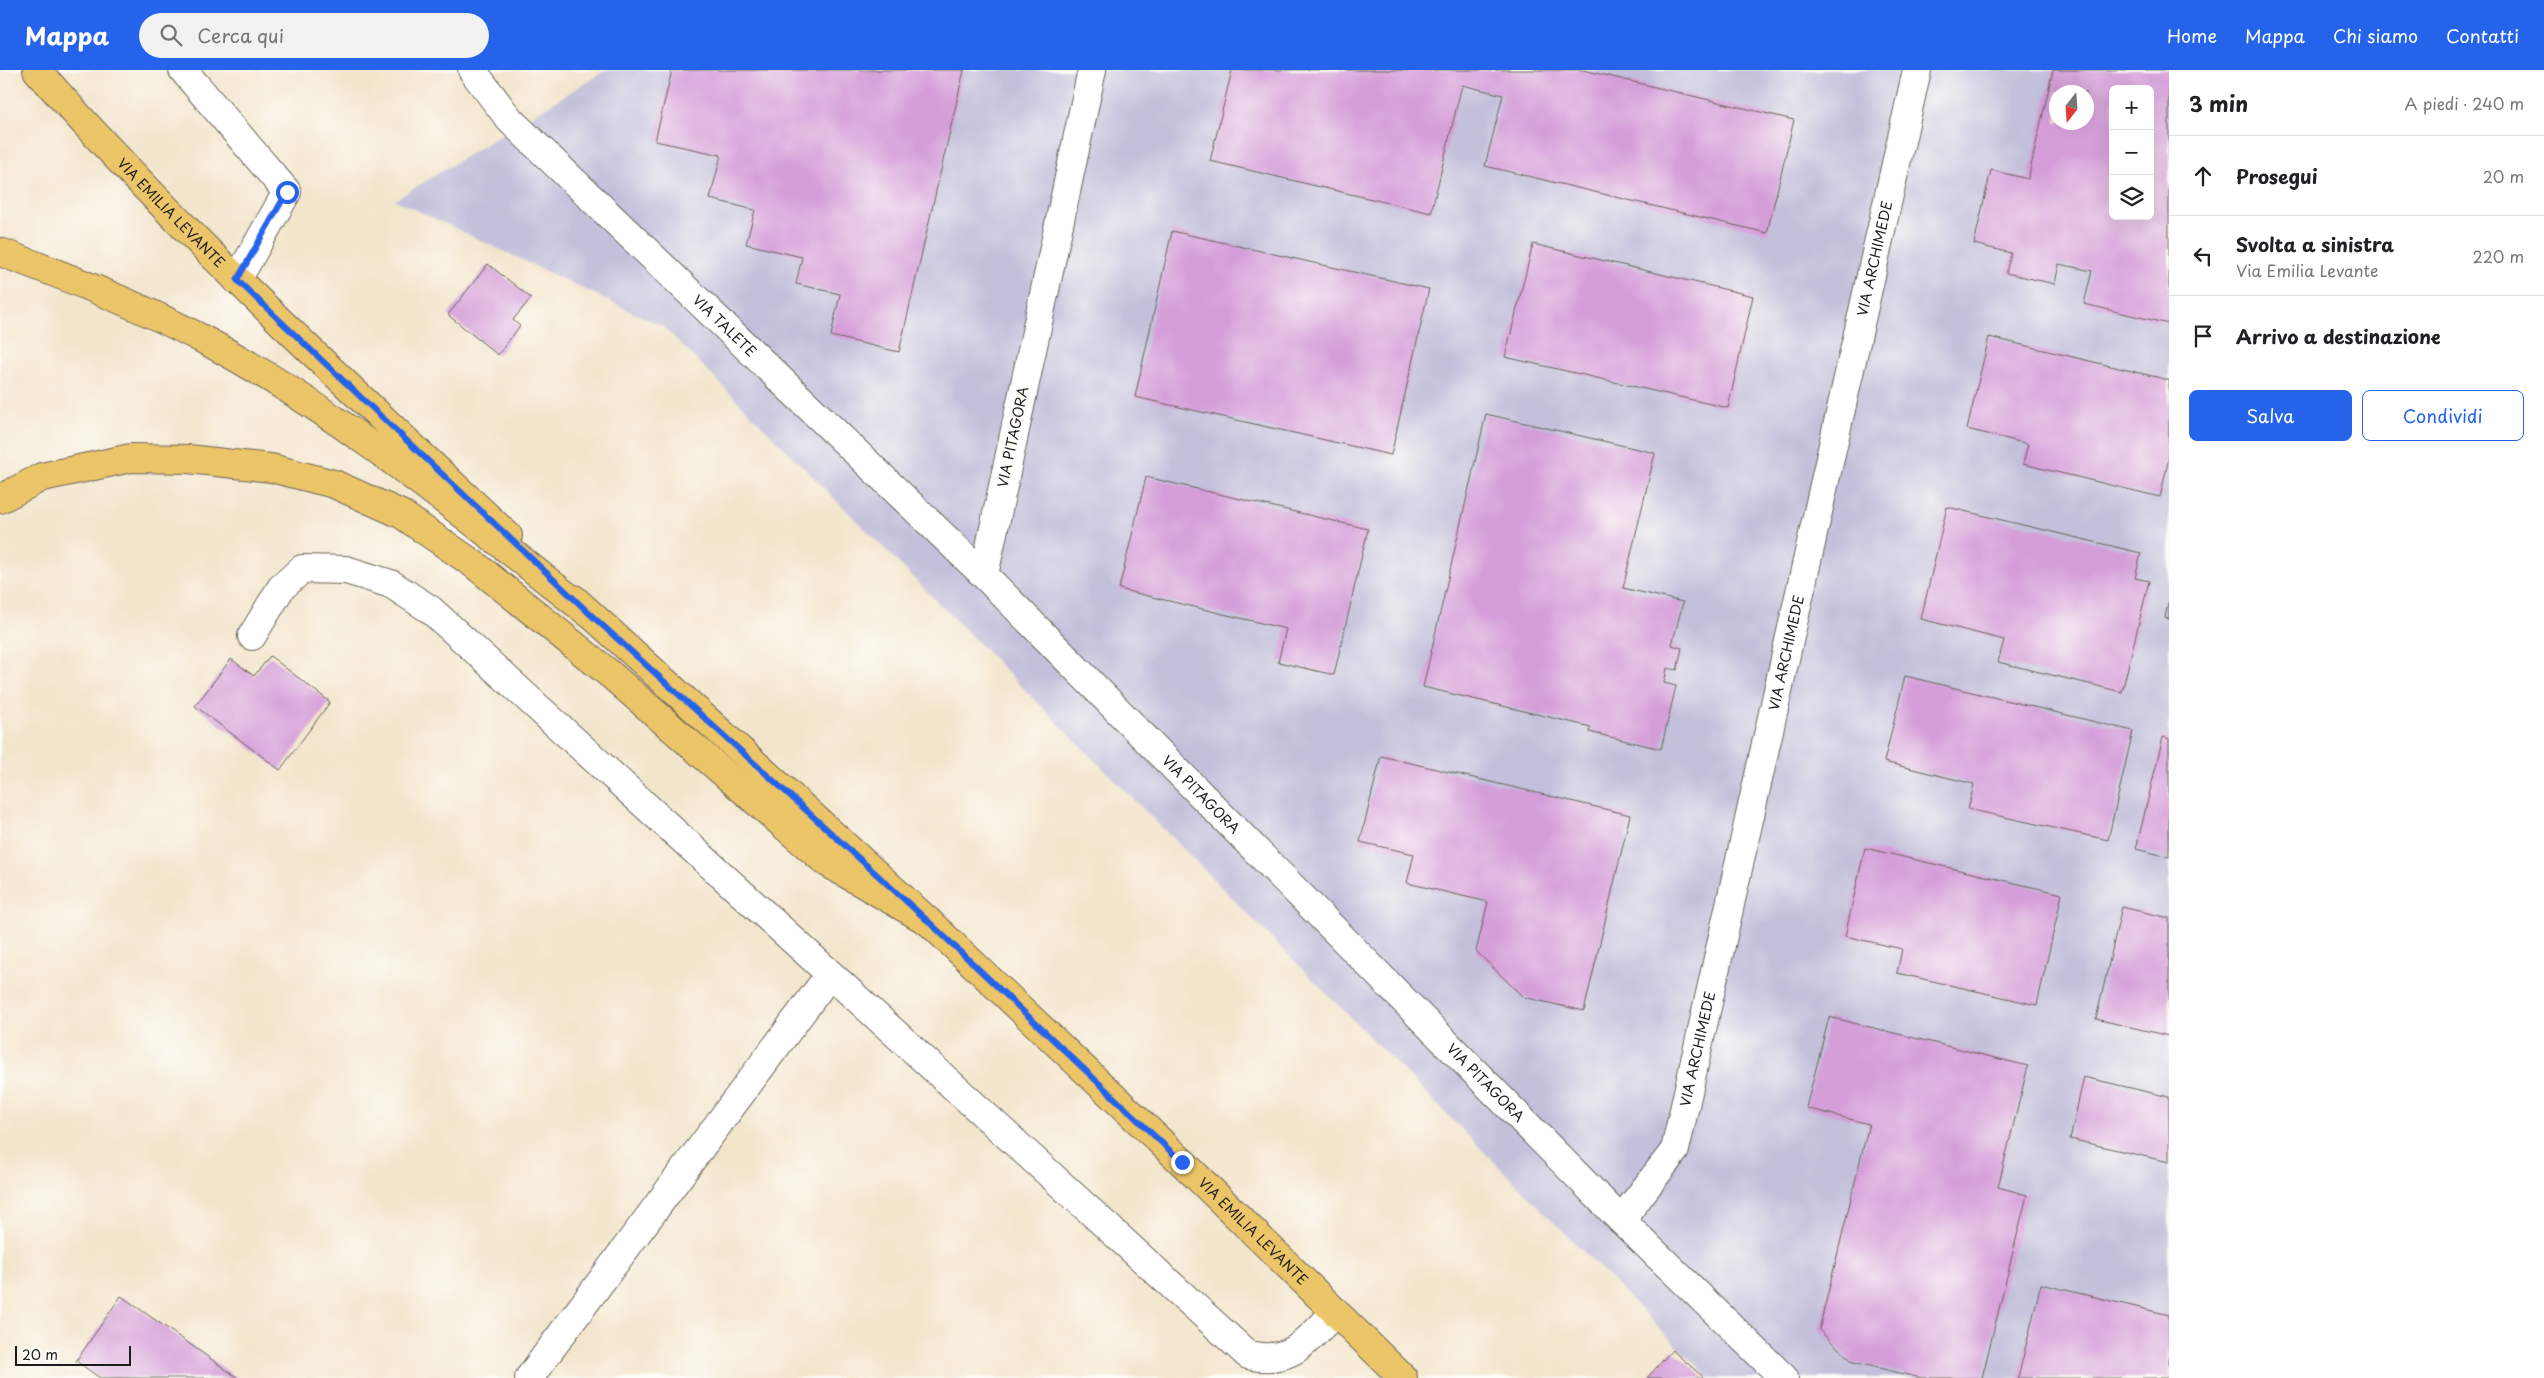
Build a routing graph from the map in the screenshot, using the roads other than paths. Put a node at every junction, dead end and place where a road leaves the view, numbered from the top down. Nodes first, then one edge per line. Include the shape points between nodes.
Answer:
1 (37, 70) edge
2 (184, 70) edge
3 (472, 70) edge
4 (1092, 70) edge
5 (1917, 70) edge
6 (0, 252) edge
7 (237, 280) junction
8 (0, 499) edge
9 (984, 575) junction
10 (590, 614) junction
11 (252, 636) dead end
12 (929, 922) junction
13 (830, 974) junction
14 (1621, 1220) junction
15 (1336, 1312) junction
16 (529, 1378) edge
17 (1403, 1378) edge
18 (1784, 1378) edge

1 - 7 main road, VIA EMILIA LEVANTE via 102,144
2 - 7 street via 287,192
3 - 9 street, VIA TALETE via 510,120
4 - 9 street, VIA PITAGORA
5 - 14 street, VIA ARCHIMEDE via 1674,1150
6 - 10 main road via 142,309 209,343 303,400 394,461
7 - 10 main road, VIA EMILIA LEVANTE
8 - 12 main road via 42,476 131,458 188,459 271,468 334,484 401,514 475,565 611,675 826,862
9 - 14 street, VIA PITAGORA
10 - 12 main road, VIA EMILIA LEVANTE
11 - 13 street via 281,588 302,569 346,570 391,584 431,610
12 - 15 main road, VIA EMILIA LEVANTE
13 - 15 street via 1248,1355 1263,1358 1290,1354
13 - 16 street
14 - 18 street, VIA PITAGORA
15 - 17 main road, VIA EMILIA LEVANTE

